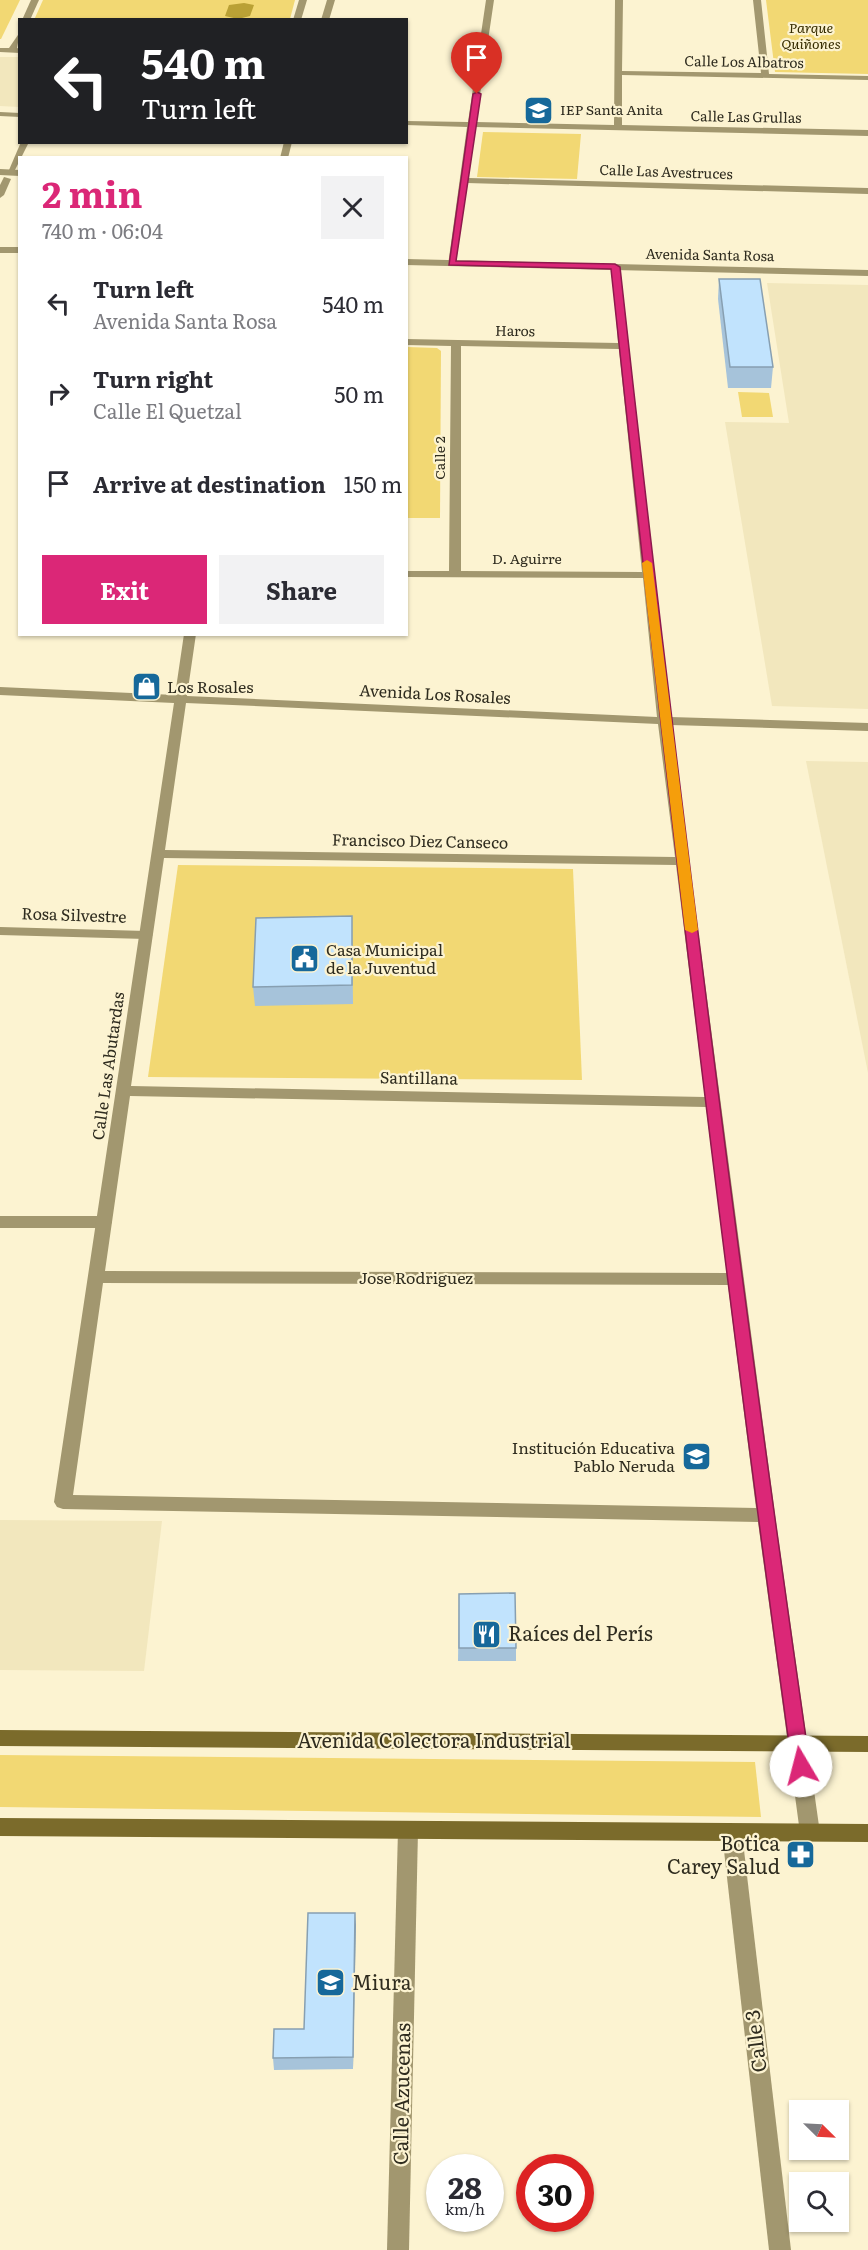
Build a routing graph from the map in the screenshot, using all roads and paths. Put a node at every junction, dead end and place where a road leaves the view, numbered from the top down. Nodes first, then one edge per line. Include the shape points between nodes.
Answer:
1 (35, 0) edge
2 (303, 0) edge
3 (331, 0) edge
4 (490, 0) edge
5 (619, 0) edge
6 (757, 0) edge
7 (27, 18) edge
8 (298, 18) edge
9 (326, 18) edge
10 (0, 50) edge
11 (16, 50) edge
12 (619, 73) junction
13 (765, 76) junction
14 (868, 78) edge
15 (0, 114) edge
16 (18, 115) edge
17 (408, 123) edge
18 (473, 125) junction
19 (618, 128) junction
20 (868, 133) edge
21 (16, 170) edge
22 (4, 176) edge
23 (464, 180) junction
24 (868, 191) edge
25 (0, 195) edge
26 (0, 250) edge
27 (18, 250) edge
28 (408, 262) edge
29 (452, 263) junction
30 (615, 267) junction
31 (868, 273) edge
32 (408, 342) edge
33 (456, 343) junction
34 (624, 346) junction
35 (408, 574) edge
36 (455, 574) junction
37 (648, 575) junction
38 (190, 636) edge
39 (0, 691) edge
40 (181, 699) junction
41 (664, 721) junction
42 (868, 727) edge
43 (158, 854) junction
44 (683, 861) junction
45 (0, 931) edge
46 (146, 935) junction
47 (123, 1091) junction
48 (714, 1102) junction
49 (0, 1222) edge
50 (104, 1222) junction
51 (95, 1276) junction
52 (736, 1279) junction
53 (766, 1515) junction
54 (0, 1738) edge
55 (798, 1744) junction
56 (868, 1744) edge
57 (0, 1827) edge
58 (408, 1830) junction
59 (732, 1833) junction
60 (810, 1833) junction
61 (868, 1833) edge
62 (398, 2250) edge
63 (780, 2250) edge

1 - 7 street
2 - 8 street
3 - 9 street
4 - 18 street
5 - 12 street
6 - 13 street
10 - 11 street
12 - 13 street, Calle Los Albatros
12 - 19 street
13 - 14 street, Calle Los Albatros
15 - 16 street
17 - 18 street, Calle Las Grullas
18 - 19 street, Calle Las Grullas
18 - 23 street
19 - 20 street, Calle Las Grullas
21 - 22 street
22 - 25 street
23 - 24 street, Calle Las Avestruces
23 - 29 street
26 - 27 street
28 - 29 street, Avenida Santa Rosa
29 - 30 street, Avenida Santa Rosa
30 - 31 street, Avenida Santa Rosa
30 - 34 street
32 - 33 street, Haros
33 - 34 street, Haros
33 - 36 street, Calle 2
34 - 37 street
35 - 36 street, D. Aguirre
36 - 37 street, D. Aguirre
37 - 41 street
38 - 40 street, Calle Las Abutardas
39 - 40 street, Avenida Los Rosales
40 - 41 street, Avenida Los Rosales
40 - 43 street, Calle Las Abutardas
41 - 42 street, Avenida Los Rosales
41 - 44 street
43 - 44 street, Francisco Diez Canseco
43 - 46 street, Calle Las Abutardas
44 - 48 street
45 - 46 street, Rosa Silvestre
46 - 47 street, Calle Las Abutardas
47 - 48 street, Santillana
47 - 50 street, Calle Las Abutardas
48 - 52 street
49 - 50 street
50 - 51 street, Calle Las Abutardas
51 - 52 street, Jose Rodriguez
51 - 53 street, Calle Las Abutardas via 63,1502
52 - 53 street
53 - 55 street
54 - 55 main road, Avenida Colectora Industrial
55 - 56 main road, Avenida Colectora Industrial
55 - 60 street
57 - 58 main road
58 - 59 main road
58 - 62 street, Calle Azucenas
59 - 60 main road
59 - 63 street, Calle 3
60 - 61 main road

